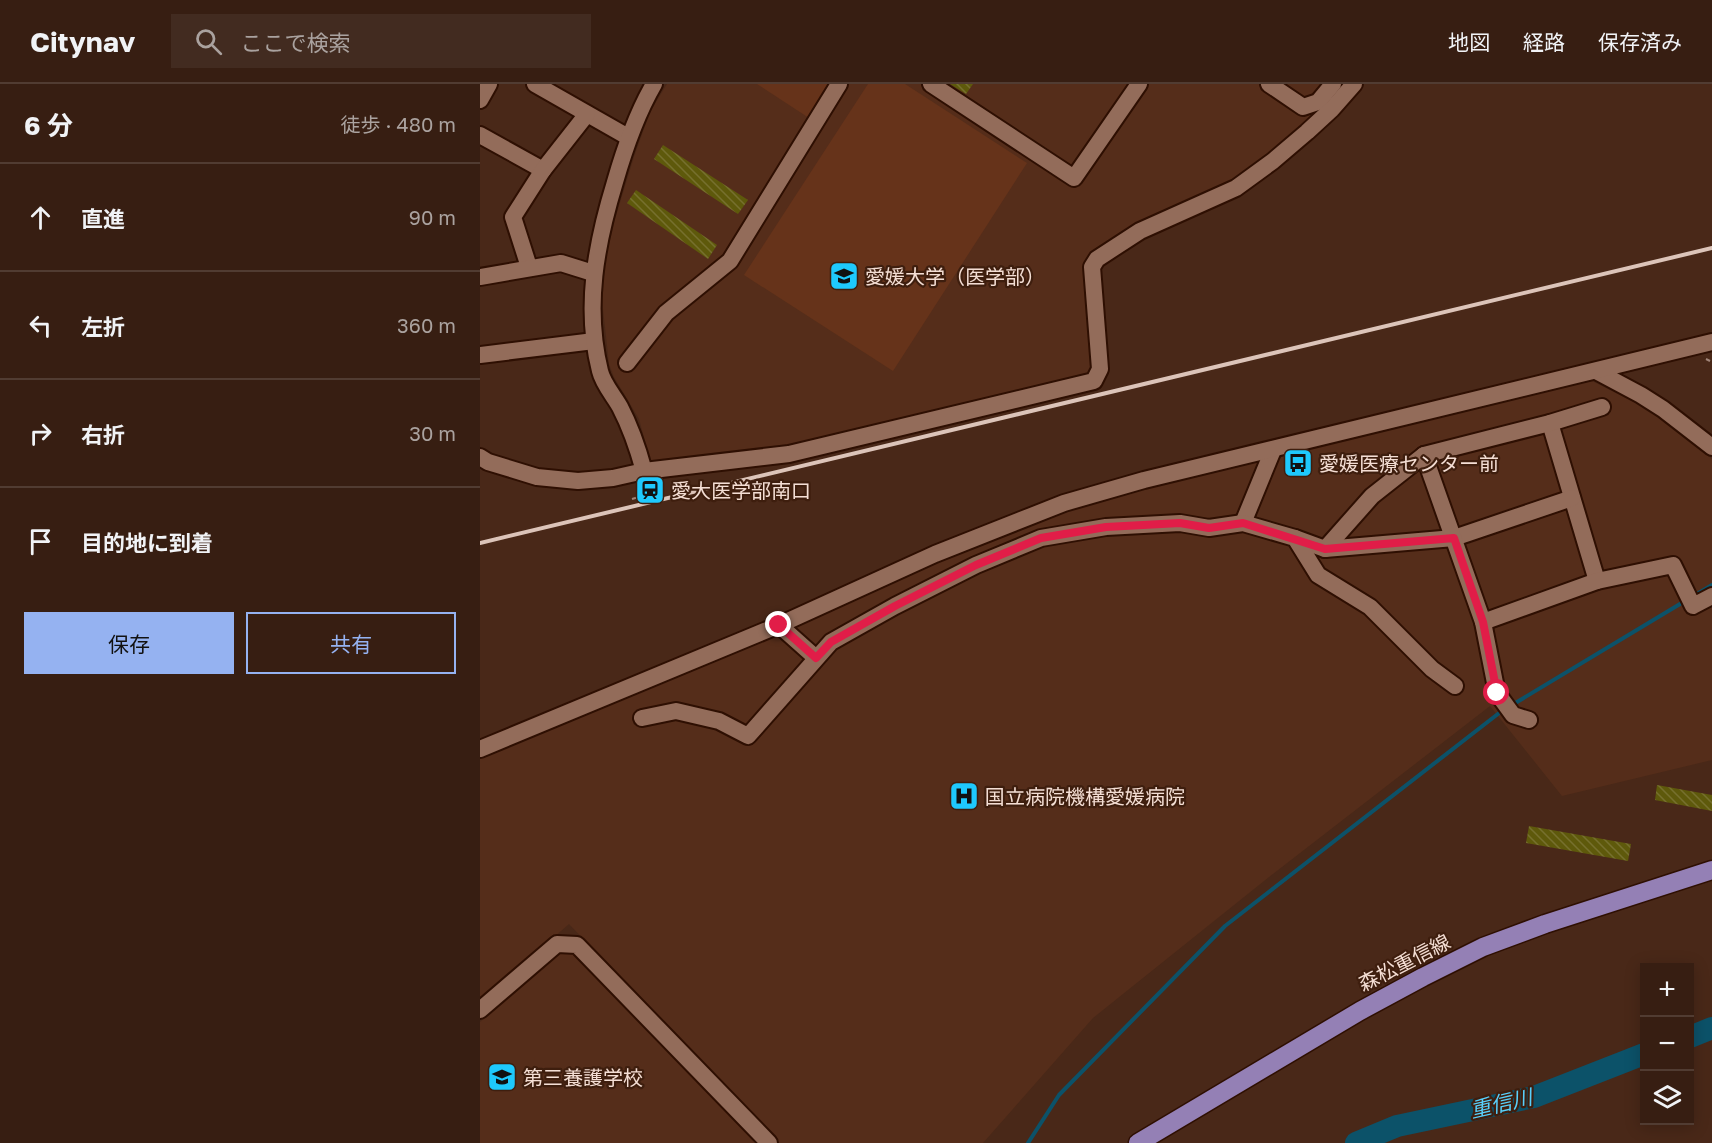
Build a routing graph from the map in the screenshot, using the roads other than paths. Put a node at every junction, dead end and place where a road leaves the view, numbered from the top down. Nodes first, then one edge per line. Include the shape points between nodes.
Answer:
1 (489, 84) edge
2 (535, 84) edge
3 (654, 84) edge
4 (839, 84) edge
5 (931, 84) edge
6 (1139, 84) edge
7 (1269, 84) edge
8 (1333, 84) edge
9 (1353, 84) edge
10 (480, 100) edge
11 (587, 114) junction
12 (480, 135) edge
13 (628, 137) junction
14 (543, 170) junction
15 (529, 267) junction
16 (593, 273) junction
17 (480, 277) edge
18 (594, 341) junction
19 (1712, 342) edge
20 (480, 355) edge
21 (627, 363) dead end
22 (1596, 371) junction
23 (1602, 406) dead end
24 (1550, 423) junction
25 (1712, 447) edge
26 (1273, 450) junction
27 (1424, 455) junction
28 (480, 457) edge
29 (644, 471) junction
30 (1572, 498) junction
31 (1243, 523) junction
32 (1294, 538) junction
33 (1454, 538) junction
34 (1325, 549) junction
35 (1597, 581) junction
36 (1712, 596) edge
37 (1483, 622) junction
38 (779, 625) junction
39 (816, 658) junction
40 (1455, 686) dead end
41 (642, 718) dead end
42 (1529, 720) dead end
43 (480, 749) edge
44 (1712, 870) edge
45 (480, 1010) edge
46 (769, 1143) edge
47 (1138, 1143) edge

1 - 10 street
2 - 11 street
3 - 13 street
4 - 21 street via 730,261 666,313
5 - 6 street via 1074,178
7 - 8 street via 1303,107 1318,102
9 - 29 street via 1307,132 1236,188 1140,231 1097,259 1092,267 1100,369 1094,381 789,454
11 - 13 street
11 - 14 street
12 - 14 street
13 - 16 street via 605,214
14 - 15 street via 513,217
15 - 16 street via 561,263
15 - 17 street
16 - 18 street
18 - 20 street
18 - 29 street via 600,375 634,435
19 - 22 street
22 - 25 street via 1656,404
22 - 26 street
23 - 24 street
24 - 27 street
24 - 30 street
26 - 31 street
26 - 38 street via 1064,503 935,554
27 - 33 street
27 - 34 street via 1372,496
28 - 29 street via 537,477 558,479 590,480
30 - 33 street
30 - 35 street
31 - 32 street
31 - 39 street via 1209,528 1180,523 1106,527 1041,538 895,606 831,642
32 - 34 street
32 - 40 street via 1318,575 1370,607 1432,669
33 - 34 street
33 - 37 street
35 - 36 street via 1673,565 1693,606
35 - 37 street
37 - 42 street via 1497,693 1513,715
38 - 39 street
38 - 43 street
39 - 41 street via 748,736 719,721 676,711
44 - 47 main road, 森松重信線 via 1482,947 1360,1011
45 - 46 street via 557,944 577,945

